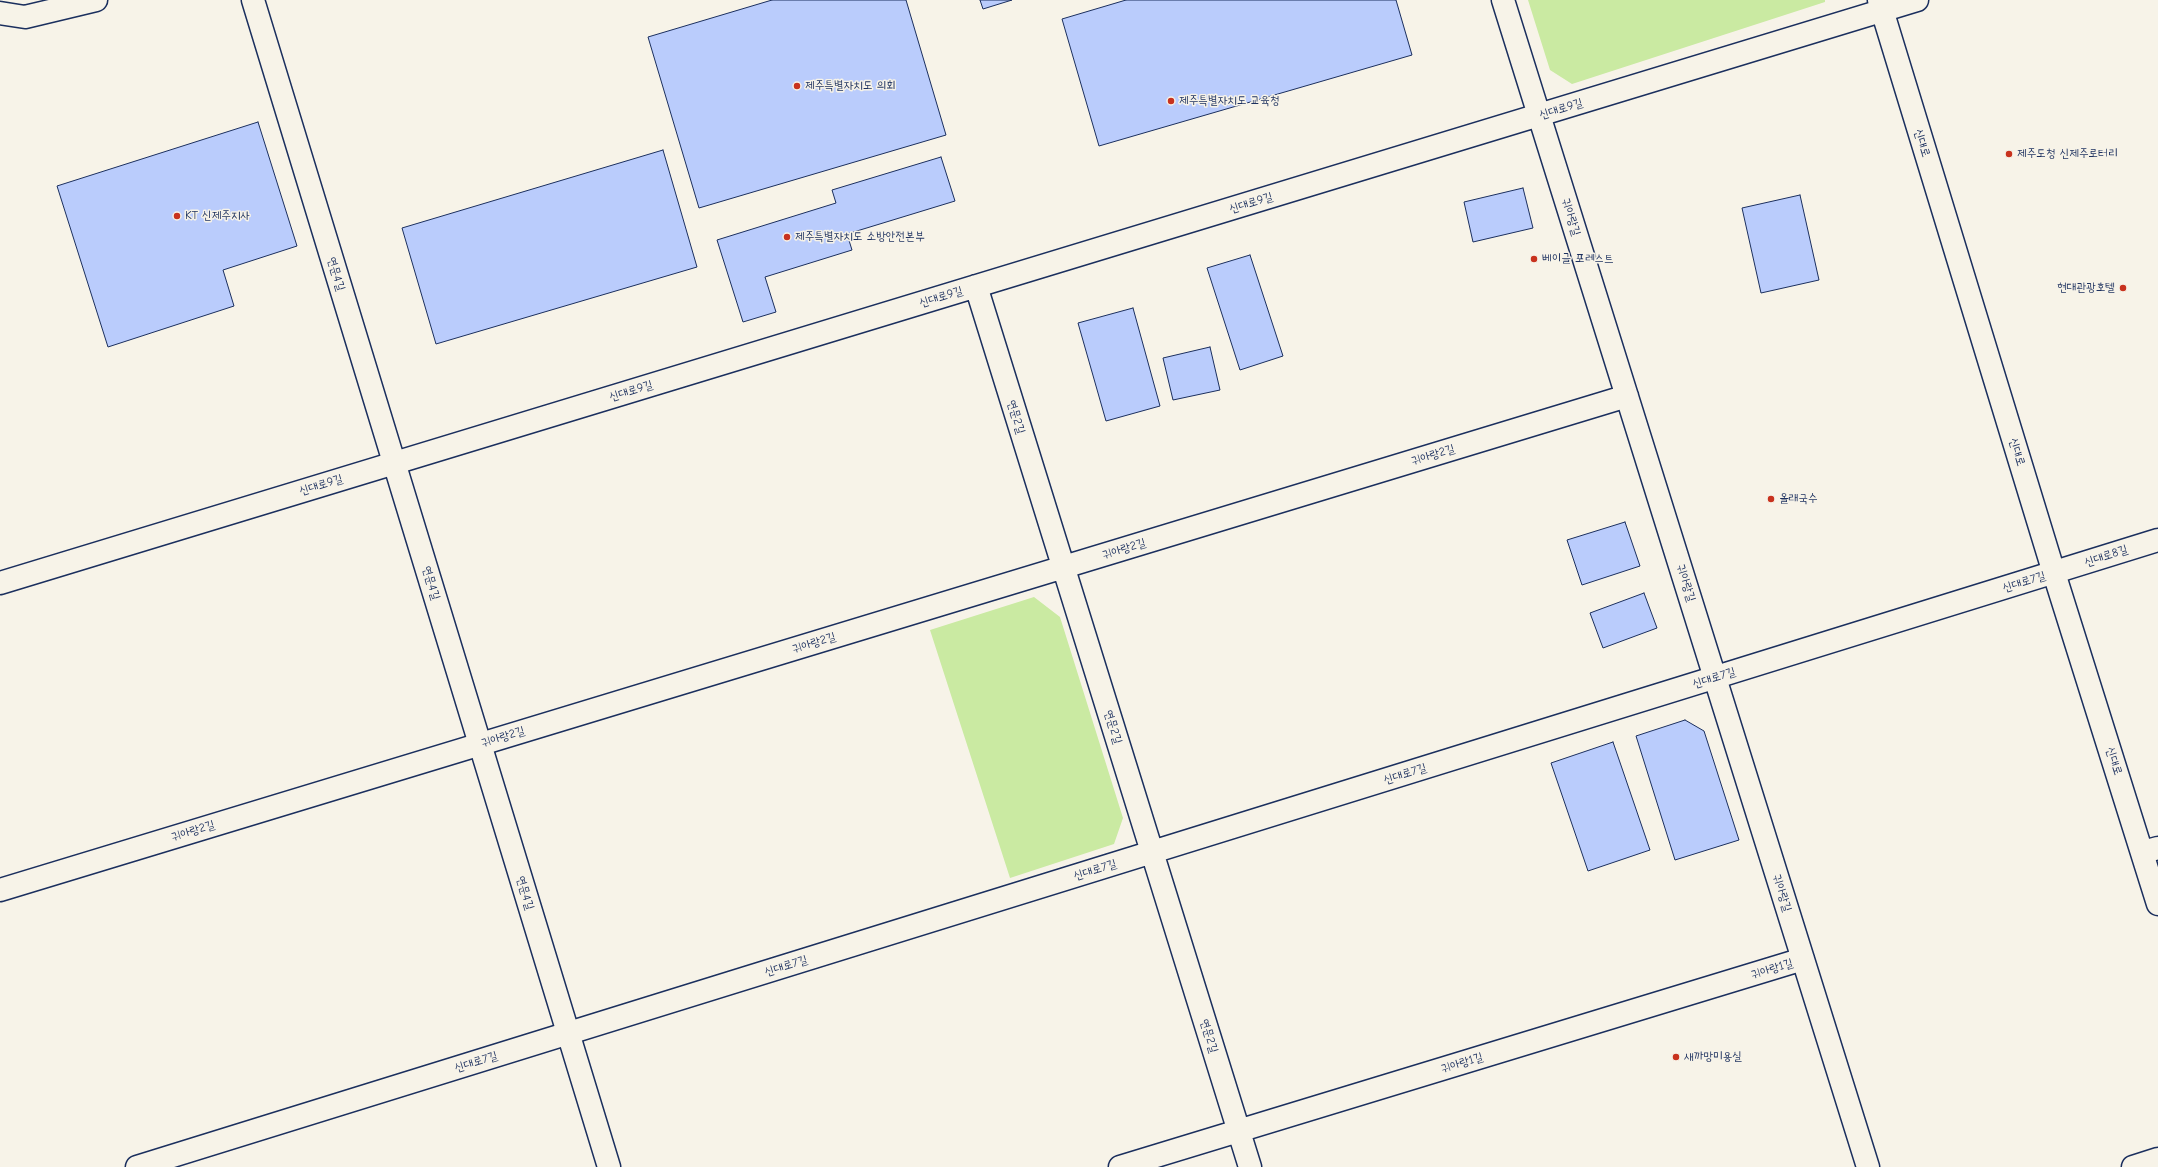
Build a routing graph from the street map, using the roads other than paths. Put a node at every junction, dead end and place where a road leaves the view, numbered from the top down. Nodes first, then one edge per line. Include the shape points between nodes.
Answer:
1 (96, 0) edge
2 (253, 0) edge
3 (1503, 0) edge
4 (1917, 0) edge
5 (1880, 5) edge
6 (0, 13) edge
7 (1539, 116) junction
8 (976, 286) junction
9 (1627, 396) junction
10 (394, 463) junction
11 (2158, 540) edge
12 (1063, 568) junction
13 (2054, 573) junction
14 (0, 583) edge
15 (1715, 677) junction
16 (480, 744) junction
17 (2151, 850) edge
18 (1152, 852) junction
19 (0, 890) edge
20 (2158, 904) edge
21 (1803, 959) junction
22 (568, 1034) junction
23 (1239, 1131) junction
24 (2158, 1159) edge
25 (137, 1167) edge
26 (609, 1167) edge
27 (1120, 1167) edge
28 (1250, 1167) edge
29 (1868, 1167) edge
30 (2133, 1167) edge

1 - 6 street via 25,17
2 - 10 street, 연문4길
3 - 7 street, 귀아랑길
4 - 5 street, 신대로9길
5 - 7 street, 신대로9길
5 - 13 street, 신대로
7 - 8 street, 신대로9길
7 - 9 street, 귀아랑길
8 - 10 street, 신대로9길
8 - 12 street, 연문2길
9 - 12 street, 귀아랑2길
9 - 15 street, 귀아랑길
10 - 14 street, 신대로9길
10 - 16 street, 연문4길
11 - 13 street, 신대로8길
12 - 16 street, 귀아랑2길
12 - 18 street, 연문2길
13 - 15 street, 신대로7길
13 - 17 street, 신대로
15 - 18 street, 신대로7길
15 - 21 street, 귀아랑길
16 - 19 street, 귀아랑2길
16 - 22 street, 연문4길
17 - 20 street, 신대로
18 - 22 street, 신대로7길
18 - 23 street, 연문2길
21 - 23 street, 귀아랑1길
21 - 29 street, 귀아랑길
22 - 25 street, 신대로7길
22 - 26 street, 연문4길
23 - 27 street, 귀아랑1길
23 - 28 street, 연문2길
24 - 30 street

